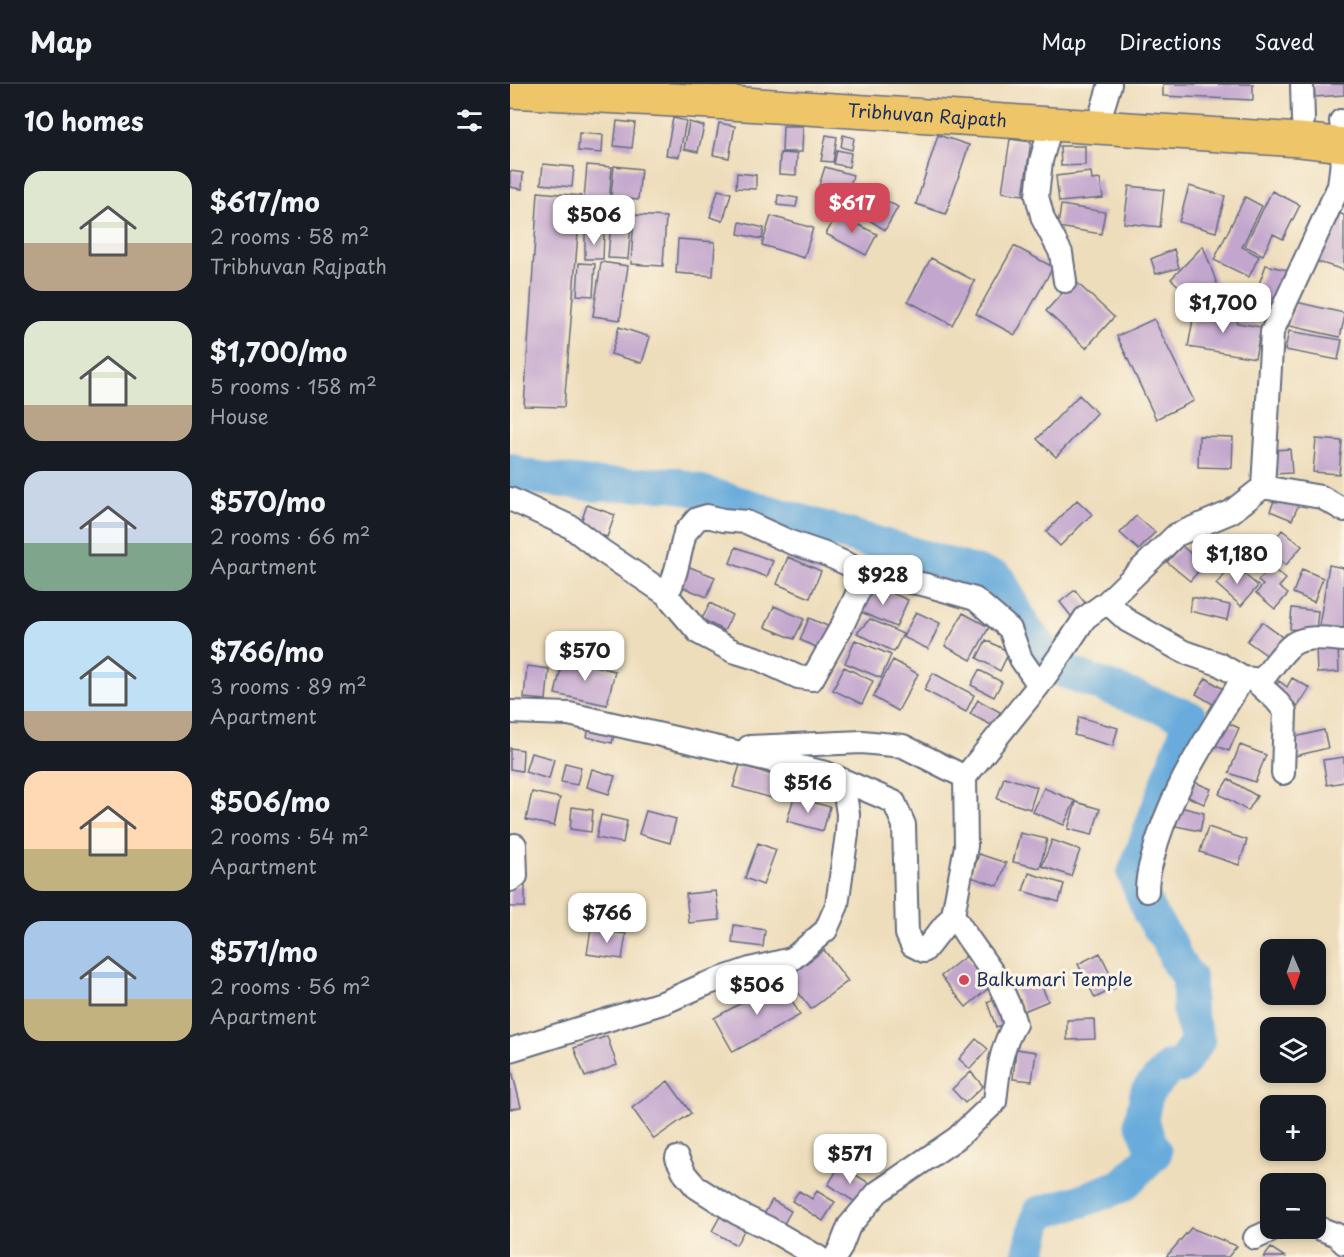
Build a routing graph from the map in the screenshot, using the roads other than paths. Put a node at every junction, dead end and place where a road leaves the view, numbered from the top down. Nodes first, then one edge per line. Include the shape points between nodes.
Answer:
1 (692, 84) edge
2 (1302, 84) edge
3 (621, 91) edge
4 (510, 92) edge
5 (1103, 106) edge
6 (1303, 120) junction
7 (1051, 125) junction
8 (1343, 129) edge
9 (1065, 281) dead end
10 (1263, 487) junction
11 (510, 500) edge
12 (1344, 510) edge
13 (867, 573) junction
14 (666, 594) junction
15 (1107, 602) junction
16 (1344, 640) edge
17 (1249, 679) junction
18 (1039, 685) junction
19 (510, 712) edge
20 (736, 752) junction
21 (826, 773) junction
22 (1283, 773) dead end
23 (965, 777) junction
24 (515, 845) dead end
25 (510, 880) edge
26 (1147, 891) dead end
27 (953, 915) junction
28 (510, 1050) edge
29 (677, 1158) dead end
30 (1326, 1231) edge
31 (1260, 1236) edge
32 (1255, 1238) dead end
33 (1344, 1243) edge
34 (818, 1257) edge
35 (835, 1257) edge

1 - 5 highway, Tribhuvan Rajpath
2 - 6 street
3 - 4 highway, Tribhuvan Rajpath
3 - 7 highway, Tribhuvan Rajpath via 729,104
5 - 6 highway, Tribhuvan Rajpath
5 - 7 highway, Tribhuvan Rajpath
5 - 8 highway, Tribhuvan Rajpath via 1300,140
6 - 8 highway, Tribhuvan Rajpath
7 - 9 street via 1037,196 1043,219 1061,253
8 - 10 street via 1339,186 1272,332
10 - 12 street via 1321,497
10 - 15 street via 1231,512 1176,535
11 - 14 street via 571,527
13 - 14 street via 746,522 707,516 698,519 685,533
13 - 14 street via 812,679 733,651 699,633
13 - 18 street via 975,599 1010,629 1021,659
15 - 17 street via 1128,621 1156,637
15 - 18 street via 1085,618
16 - 17 street via 1310,639 1294,644 1262,680
17 - 22 street via 1285,711
17 - 26 street via 1189,769 1173,802 1156,842
18 - 23 street
19 - 20 street via 569,714
20 - 21 street
20 - 23 street via 749,747 862,742 903,746
21 - 27 street via 894,802 904,825 907,934 912,945 924,951
21 - 28 street via 845,794 848,814 837,905 826,930 792,959 750,969 665,1002
23 - 27 street via 966,846
24 - 25 street via 516,876
27 - 35 street via 996,979 1015,1024 1006,1038 998,1067 995,1102 957,1138 878,1192 849,1226
29 - 34 street via 696,1187
30 - 33 street
31 - 32 street

